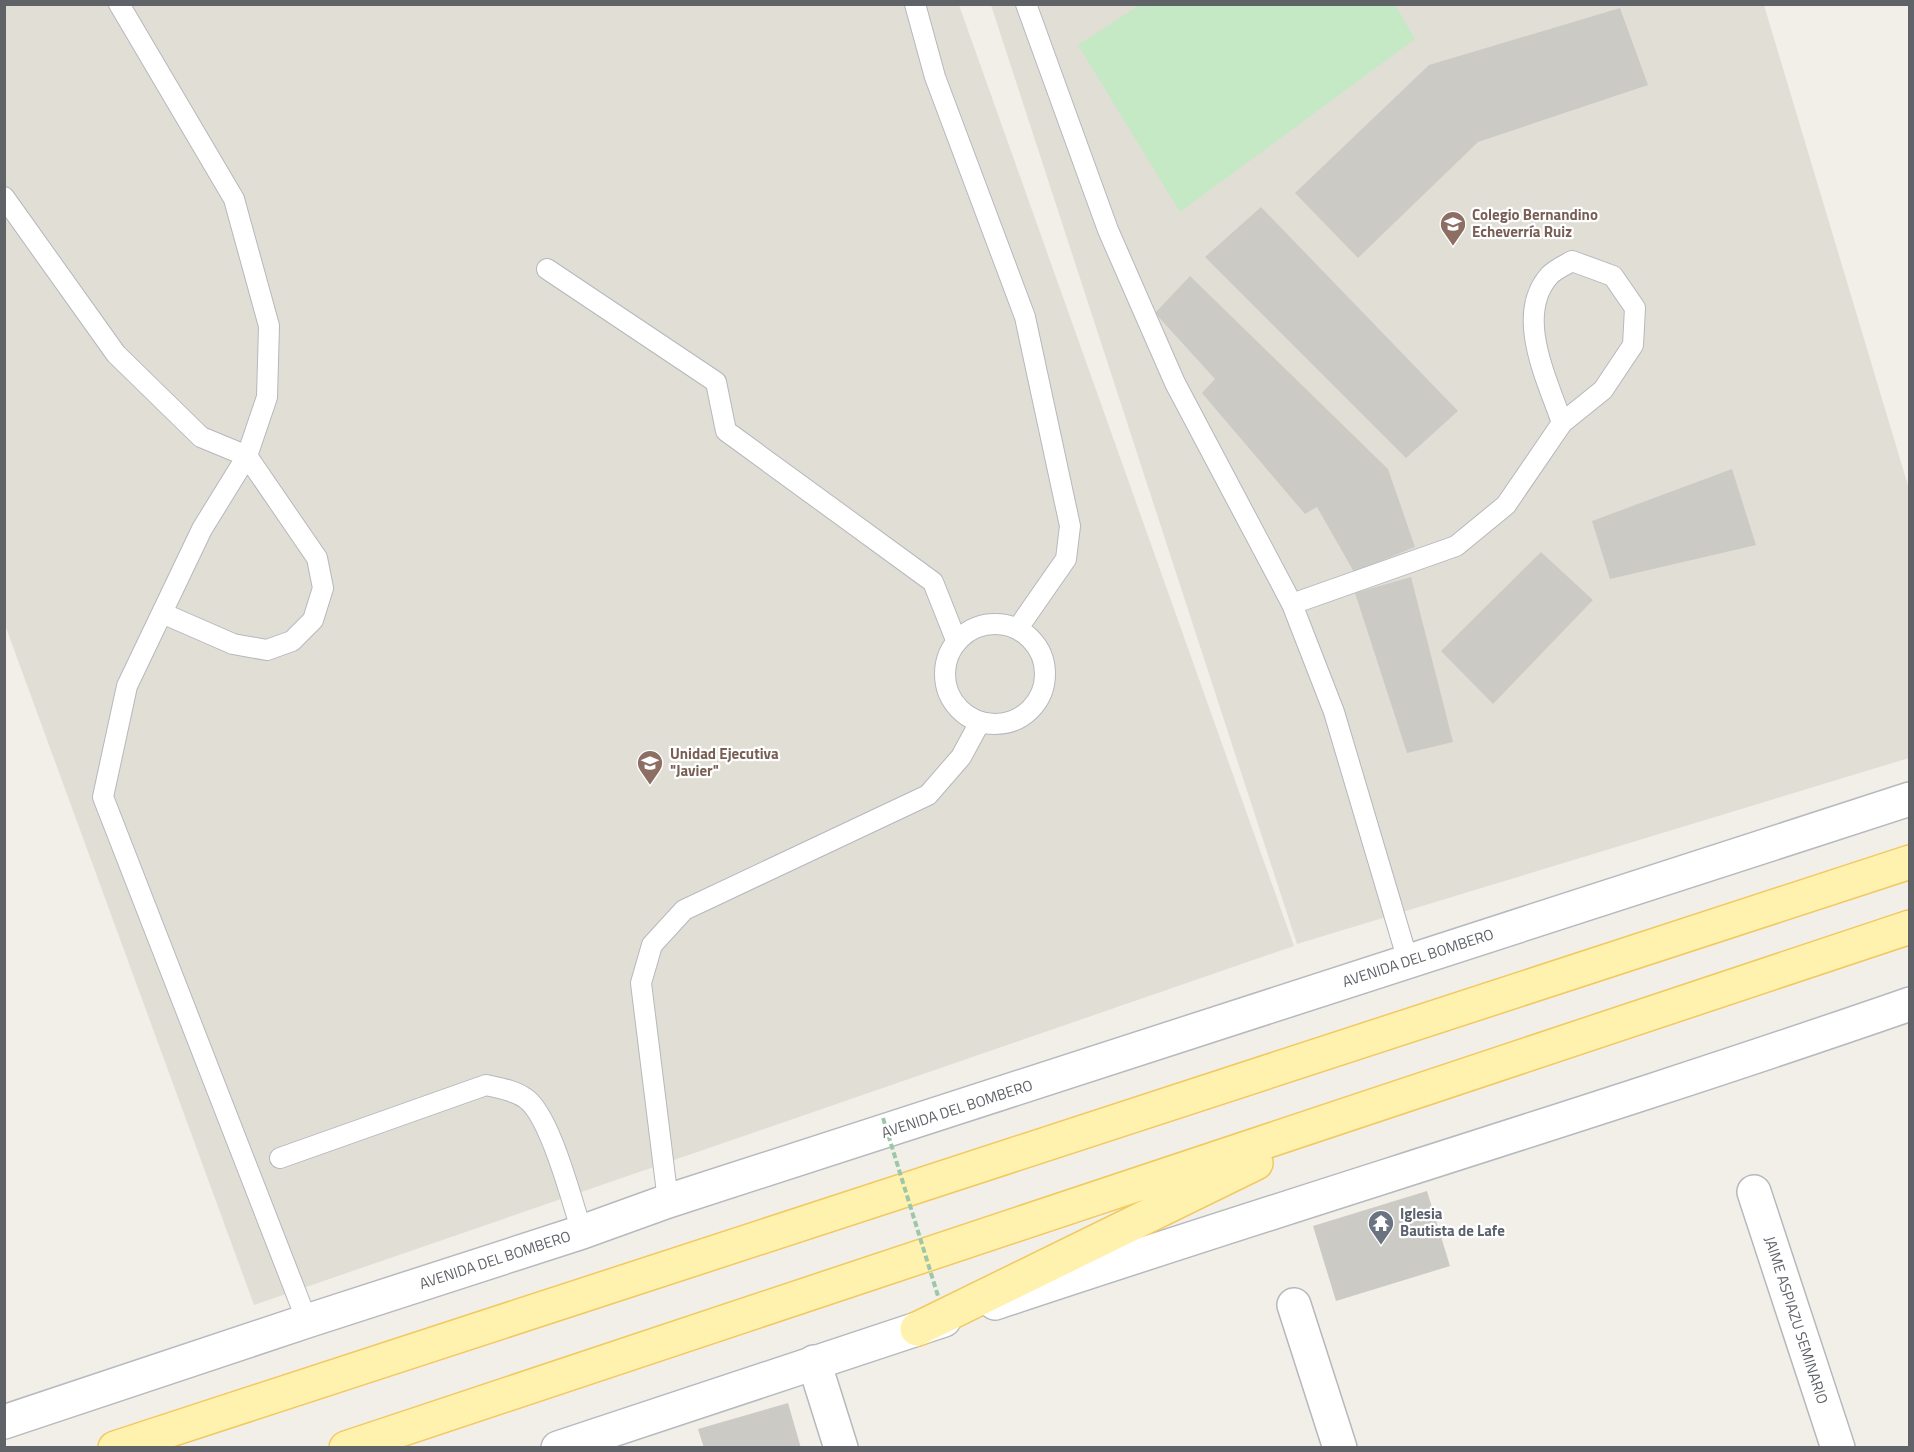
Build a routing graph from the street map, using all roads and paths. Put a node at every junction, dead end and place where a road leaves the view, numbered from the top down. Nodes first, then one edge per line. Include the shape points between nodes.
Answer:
1 (119, 4) edge
2 (915, 4) edge
3 (1026, 4) edge
4 (4, 197) edge
5 (547, 269) dead end
6 (1562, 423) junction
7 (247, 456) junction
8 (1292, 604) junction
9 (162, 613) junction
10 (1018, 628) junction
11 (956, 640) junction
12 (980, 722) junction
13 (1910, 799) edge
14 (1910, 862) edge
15 (1910, 927) edge
16 (1408, 961) junction
17 (1910, 1004) edge
18 (1371, 1107) junction
19 (883, 1118) dead end
20 (280, 1158) dead end
21 (1754, 1192) dead end
22 (668, 1201) junction
23 (582, 1232) junction
24 (939, 1296) dead end
25 (1294, 1305) dead end
26 (307, 1321) junction
27 (917, 1329) junction
28 (814, 1362) junction
29 (4, 1422) edge
30 (115, 1448) edge
31 (346, 1448) edge
32 (558, 1448) edge
33 (841, 1448) edge
34 (1340, 1448) edge
35 (1838, 1448) edge

1 - 7 lane via 234,199 270,326 267,397
2 - 10 lane via 935,77 1025,317 1070,526 1066,559
3 - 8 lane via 1108,230 1175,383
4 - 7 lane via 116,354 201,437
5 - 11 lane via 716,382 726,431 933,582
6 - 6 lane via 1535,339 1534,304 1549,276 1572,261 1613,276 1635,308 1634,345 1603,390
6 - 8 lane via 1506,505 1456,546
7 - 9 lane via 202,529
7 - 9 lane via 317,558 323,588 313,621 292,641 267,650 232,644
8 - 16 lane via 1334,712
9 - 26 lane via 127,686 104,797
10 - 11 lane via 997,622 975,627
10 - 12 lane via 1035,643 1045,663 1044,685 1037,702 1024,715 1007,723
11 - 12 lane via 945,664 947,692 957,707
12 - 22 lane via 961,757 928,795 684,910 652,945 641,982
13 - 16 main road, AVENIDA DEL BOMBERO
14 - 30 main road
15 - 18 main road
16 - 22 main road, AVENIDA DEL BOMBERO
17 - 27 main road via 1716,1071 1270,1211
18 - 27 main road
18 - 31 main road
19 - 24 path, bridge
20 - 23 lane via 486,1085 496,1087 526,1098 545,1123
21 - 35 main road, JAIME ASPIAZU SEMINARIO
22 - 23 main road, AVENIDA DEL BOMBERO
23 - 26 main road, AVENIDA DEL BOMBERO
25 - 34 main road
26 - 29 main road, AVENIDA DEL BOMBERO
27 - 28 main road
28 - 32 main road
28 - 33 main road

